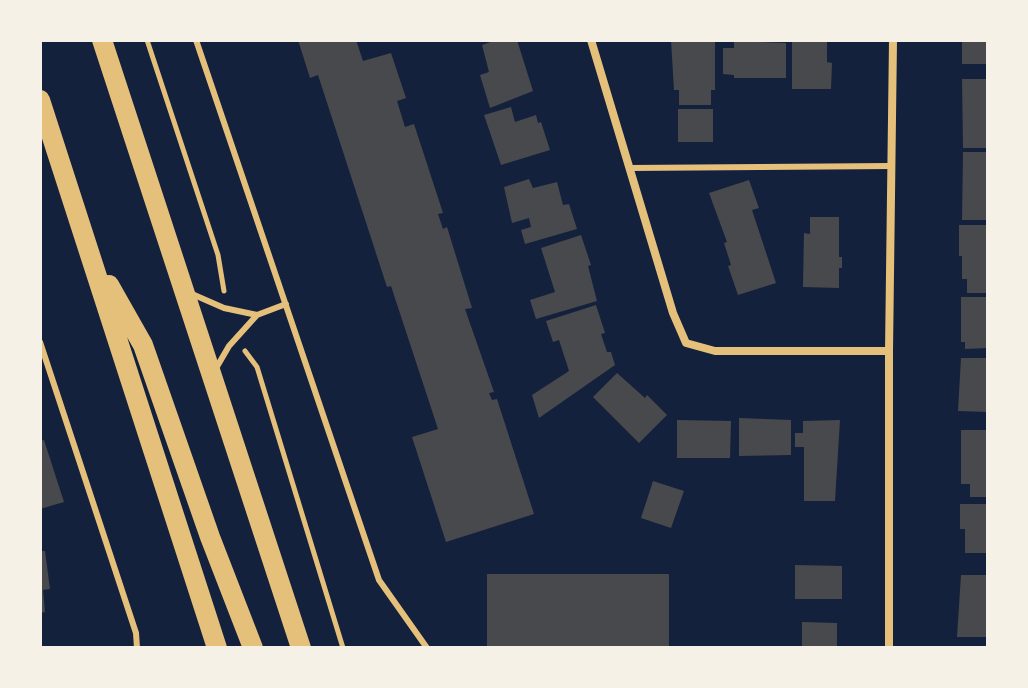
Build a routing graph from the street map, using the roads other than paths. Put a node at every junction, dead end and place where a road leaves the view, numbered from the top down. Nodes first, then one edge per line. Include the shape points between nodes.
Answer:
1 (102, 40) edge
2 (196, 40) edge
3 (591, 40) edge
4 (893, 40) edge
5 (40, 100) edge
6 (891, 166) junction
7 (630, 168) junction
8 (87, 247) junction
9 (183, 290) junction
10 (286, 304) junction
11 (257, 315) junction
12 (40, 342) edge
13 (889, 351) junction
14 (210, 376) junction
15 (137, 648) edge
16 (217, 648) edge
17 (253, 648) edge
18 (301, 648) edge
19 (427, 648) edge
20 (889, 648) edge

1 - 9 main road
2 - 10 lane
3 - 7 street
4 - 6 street
5 - 8 main road
6 - 7 lane
6 - 13 street
7 - 13 street via 686,343 715,351
8 - 16 main road
8 - 17 main road via 143,345
9 - 11 lane
9 - 14 main road
10 - 11 lane
10 - 19 lane via 379,580
11 - 14 lane
12 - 15 lane
13 - 20 street
14 - 18 main road

